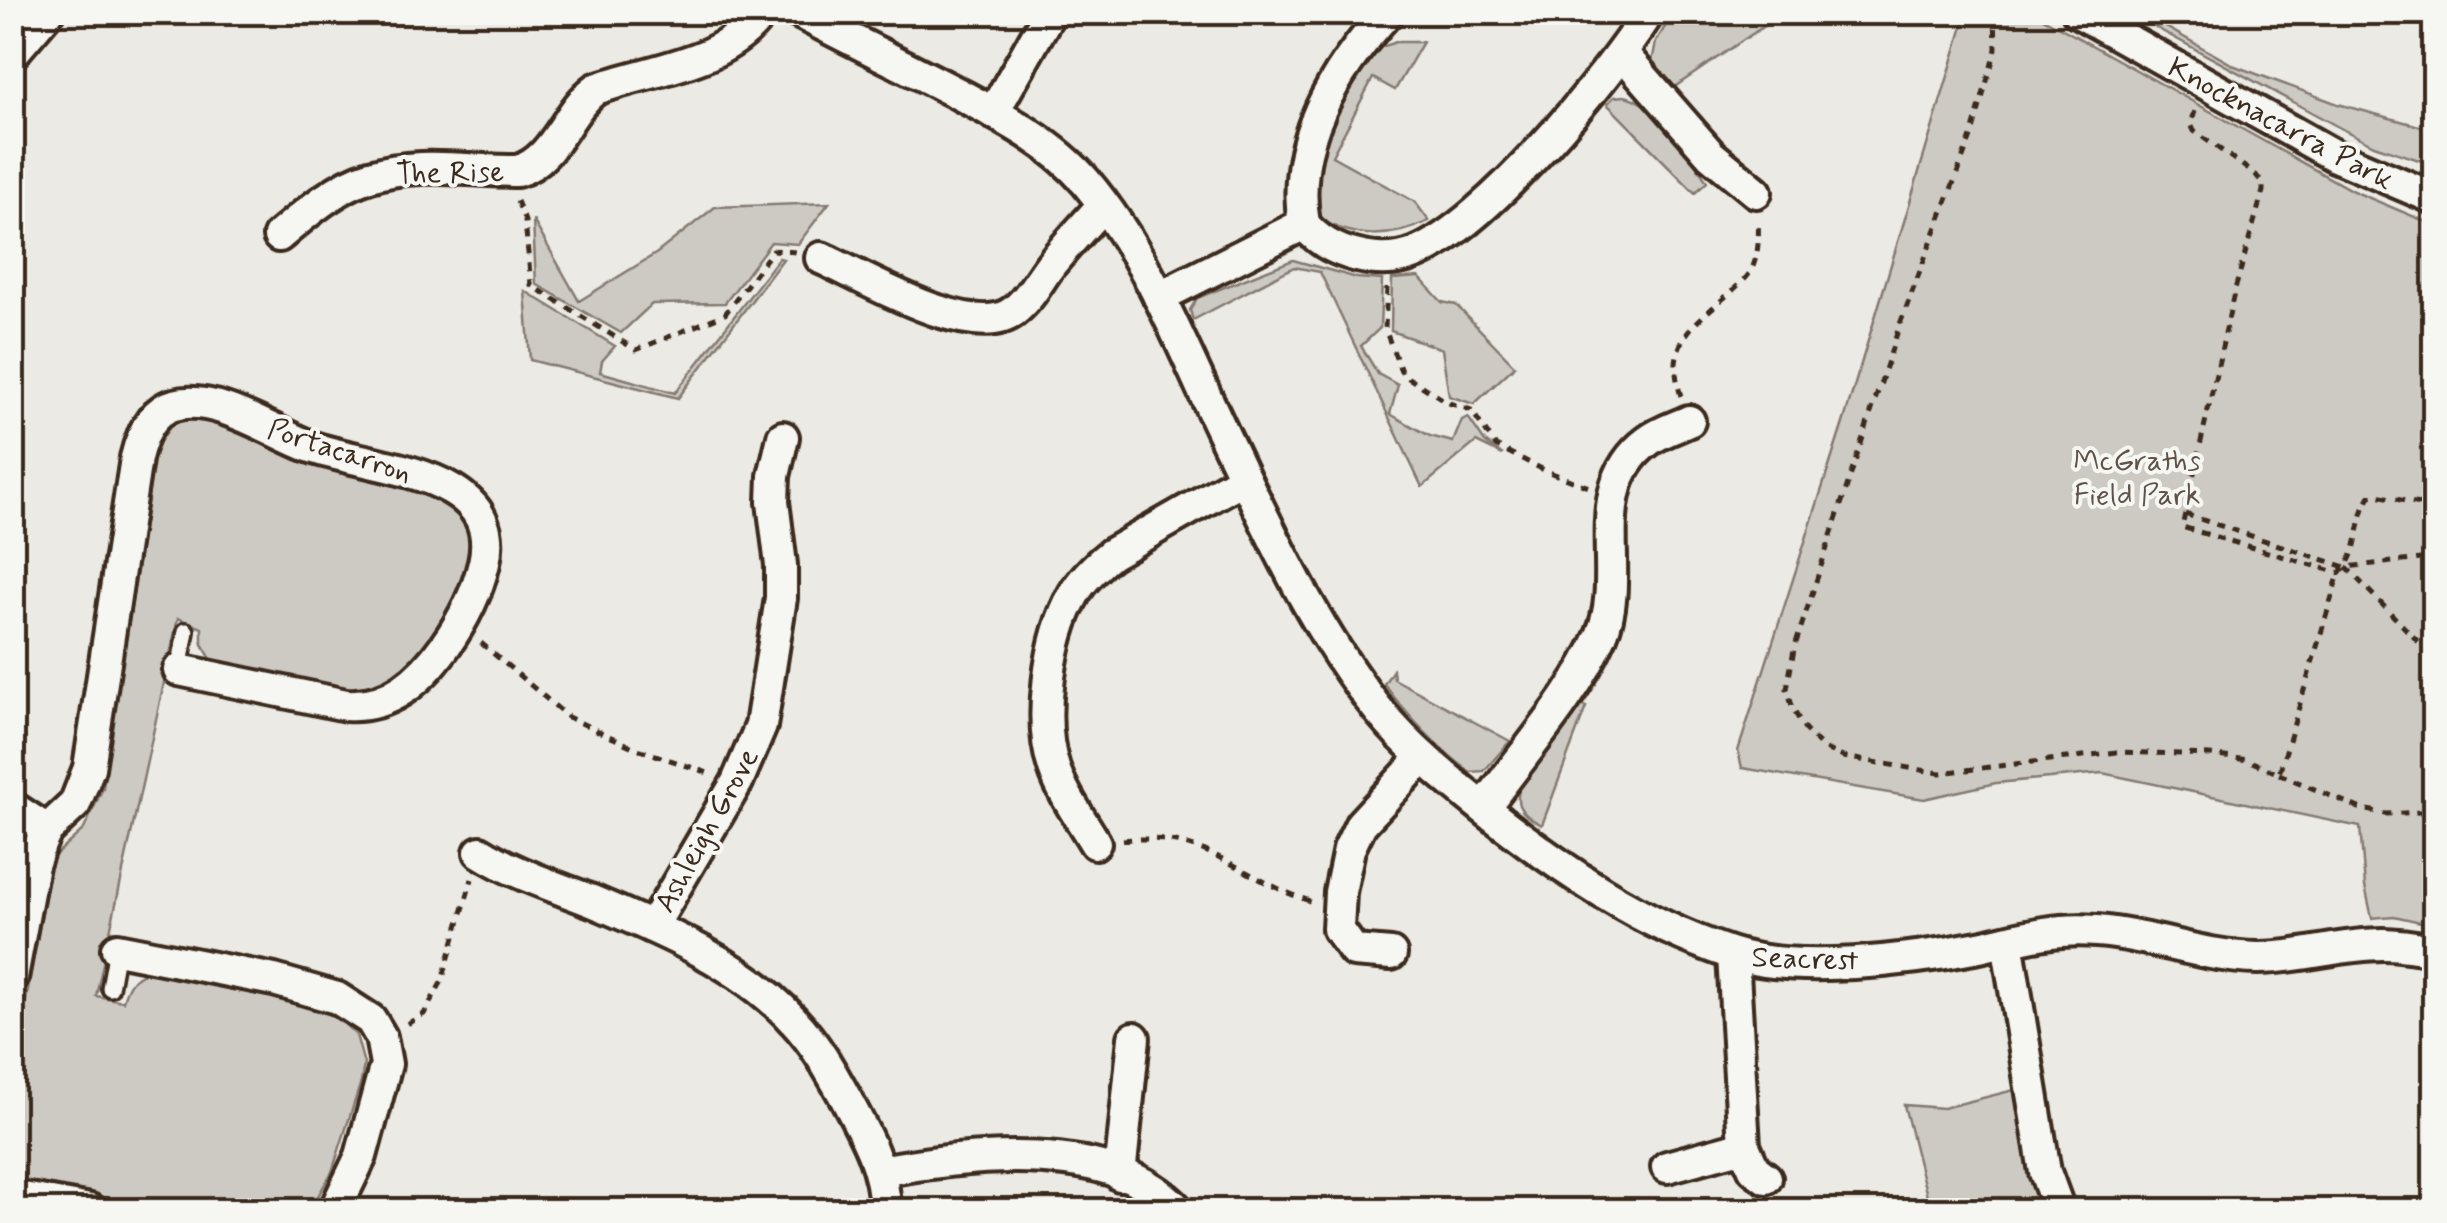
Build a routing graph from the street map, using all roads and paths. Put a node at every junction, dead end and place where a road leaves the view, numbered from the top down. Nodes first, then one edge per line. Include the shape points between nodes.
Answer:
1 (48, 12) edge
2 (762, 12) edge
3 (798, 12) edge
4 (1050, 12) edge
5 (1388, 12) edge
6 (1649, 12) edge
7 (1995, 12) edge
8 (2078, 12) edge
9 (1622, 53) junction
10 (12, 54) edge
11 (2199, 102) dead end
12 (993, 112) junction
13 (504, 171) junction
14 (1756, 192) joint
15 (2434, 198) edge
16 (1104, 206) junction
17 (1304, 224) junction
18 (279, 236) dead end
19 (821, 258) joint
20 (1388, 274) dead end
21 (1159, 297) junction
22 (1690, 421) joint
23 (783, 437) dead end
24 (1244, 478) junction
25 (1612, 497) junction
26 (2434, 507) edge
27 (2185, 514) junction
28 (2434, 529) edge
29 (2431, 558) junction
30 (2346, 567) junction
31 (2338, 573) junction
32 (458, 626) junction
33 (186, 631) dead end
34 (2432, 656) junction
35 (179, 670) joint
36 (2434, 670) edge
37 (1422, 758) junction
38 (2279, 774) junction
39 (737, 782) junction
40 (12, 807) edge
41 (1484, 808) junction
42 (2434, 811) edge
43 (48, 830) junction
44 (1095, 843) joint
45 (480, 852) joint
46 (1339, 910) junction
47 (652, 927) junction
48 (2007, 941) junction
49 (117, 948) joint
50 (2434, 950) edge
51 (1391, 954) dead end
52 (1733, 955) junction
53 (12, 978) edge
54 (110, 988) dead end
55 (381, 1036) junction
56 (1134, 1038) dead end
57 (1744, 1146) junction
58 (1668, 1168) dead end
59 (880, 1171) junction
60 (1120, 1175) junction
61 (1766, 1178) dead end
62 (12, 1196) edge
63 (90, 1210) edge
64 (334, 1210) edge
65 (885, 1210) edge
66 (1178, 1210) edge
67 (2059, 1210) edge

1 - 10 street
2 - 13 street, The Rise via 727,45 596,89 537,161
3 - 12 street
4 - 12 street
5 - 17 street via 1346,60 1319,110 1302,177
6 - 9 street
7 - 38 path via 1996,49 1972,134 1808,599 1787,689 1793,709 1822,748 1940,773 2117,752 2248,760
8 - 15 street, Knocknacarra Park via 2335,156
9 - 14 street via 1711,154
9 - 17 street via 1500,188 1414,253 1357,255 1320,240
11 - 27 path via 2194,131 2256,175 2263,191
12 - 16 street via 1057,155
13 - 18 street, The Rise via 406,168 366,177
13 - 19 path via 525,221 530,285 636,350 725,314 773,250
14 - 22 path via 1760,244 1749,275 1677,348 1676,382
16 - 19 street via 1022,304 997,318 974,321 938,311
16 - 21 street
17 - 21 street
20 - 25 path via 1385,329 1402,374 1471,410 1496,446
21 - 24 street
22 - 25 street via 1634,454
23 - 39 street, Ashleigh Grove via 773,489 782,565 776,642 760,726
24 - 37 street via 1322,630
24 - 44 street via 1111,554 1072,597 1050,676 1046,729 1061,786
25 - 41 street via 1612,595 1602,636
26 - 30 path via 2370,496
27 - 30 path
27 - 31 path via 2182,527
28 - 29 path
29 - 30 path
29 - 34 path
30 - 31 path
30 - 34 path
31 - 38 path
32 - 35 street, Portacarron via 416,680 365,706
32 - 39 path via 568,717
32 - 43 street, Portacarron via 487,545 470,500 444,484 319,450 214,407 166,408 151,422 136,458 89,768 76,804
33 - 35 lane, Portacarron
34 - 36 path
37 - 41 street
37 - 46 street via 1361,824 1349,849
38 - 42 path via 2359,808
39 - 47 street, Ashleigh Grove
40 - 43 street
41 - 52 street via 1561,869 1627,909
43 - 53 street, Portacarron via 33,865
44 - 46 path via 1156,837 1193,845
45 - 47 street, Ashleigh Grove via 508,870
45 - 55 path via 432,1004
46 - 51 street via 1338,929 1354,951
47 - 59 street, Ashleigh Grove via 744,978 793,1019 832,1074
48 - 50 street, Seacrest via 2094,929 2257,958 2380,944
48 - 52 street, Seacrest via 1844,963
48 - 67 street via 2045,1172
49 - 54 lane
49 - 55 street via 338,998
52 - 57 street, Seacrest
55 - 64 street via 386,1064 378,1100 361,1156
56 - 60 street
57 - 58 street
57 - 61 street
59 - 60 street via 962,1158 1024,1158
59 - 65 street, Ashleigh Grove
60 - 66 street
62 - 63 street

